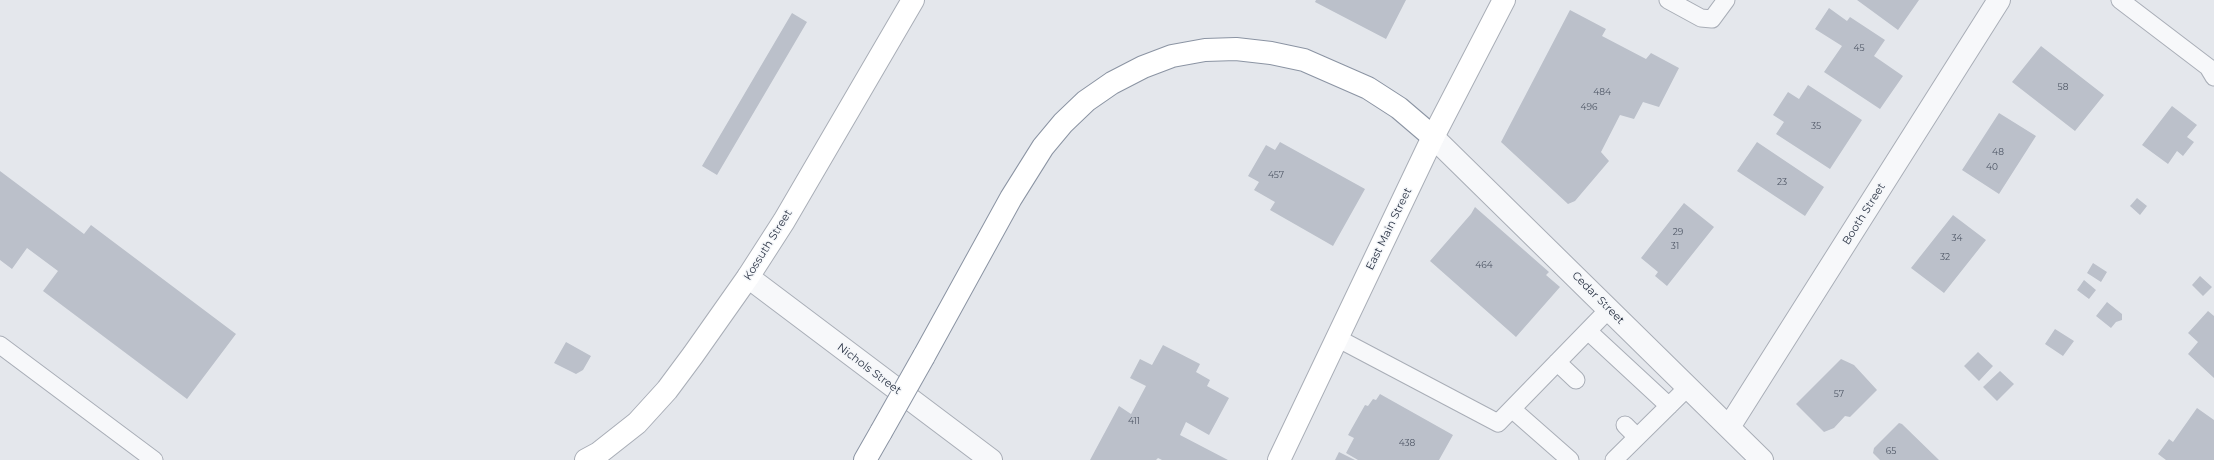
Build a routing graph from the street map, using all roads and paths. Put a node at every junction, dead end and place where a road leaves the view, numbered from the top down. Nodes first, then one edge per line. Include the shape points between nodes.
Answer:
1 (912, 0) edge
2 (1504, 0) edge
3 (1668, 0) edge
4 (1726, 0) edge
5 (1999, 0) edge
6 (2120, 0) edge
7 (2212, 68) edge
8 (1433, 137) junction
9 (748, 277) junction
10 (1609, 309) junction
11 (1588, 330) junction
12 (1337, 338) junction
13 (0, 345) edge
14 (1557, 362) junction
15 (1576, 380) dead end
16 (1688, 387) junction
17 (1669, 406) junction
18 (1512, 409) junction
19 (1625, 425) dead end
20 (1729, 427) junction
21 (1637, 437) junction
22 (154, 460) edge
23 (586, 460) edge
24 (864, 460) edge
25 (991, 460) edge
26 (1279, 460) edge
27 (1570, 460) edge
28 (1614, 460) edge
29 (1762, 460) edge

1 - 9 main road, Kossuth Street via 788,214
2 - 8 main road, East Main Street
3 - 4 lane via 1701,18 1712,19
5 - 20 street, Booth Street
6 - 7 lane
8 - 10 street, Cedar Street
8 - 12 main road, East Main Street
8 - 24 main road, bridge via 1399,108 1368,88 1304,60 1271,53 1228,49 1172,56 1112,83 1086,101 1043,147 1011,198
9 - 23 main road, Kossuth Street via 667,390 636,423 599,453
9 - 25 street, Nichols Street
10 - 11 lane
10 - 16 street, Cedar Street
11 - 14 lane
11 - 17 lane
12 - 18 lane via 1498,423
12 - 26 main road, East Main Street
13 - 22 lane
14 - 15 lane
14 - 18 lane
16 - 17 lane
16 - 20 street, Cedar Street
17 - 21 lane
18 - 27 lane
19 - 21 lane
20 - 29 street, Cedar Street
21 - 28 lane

